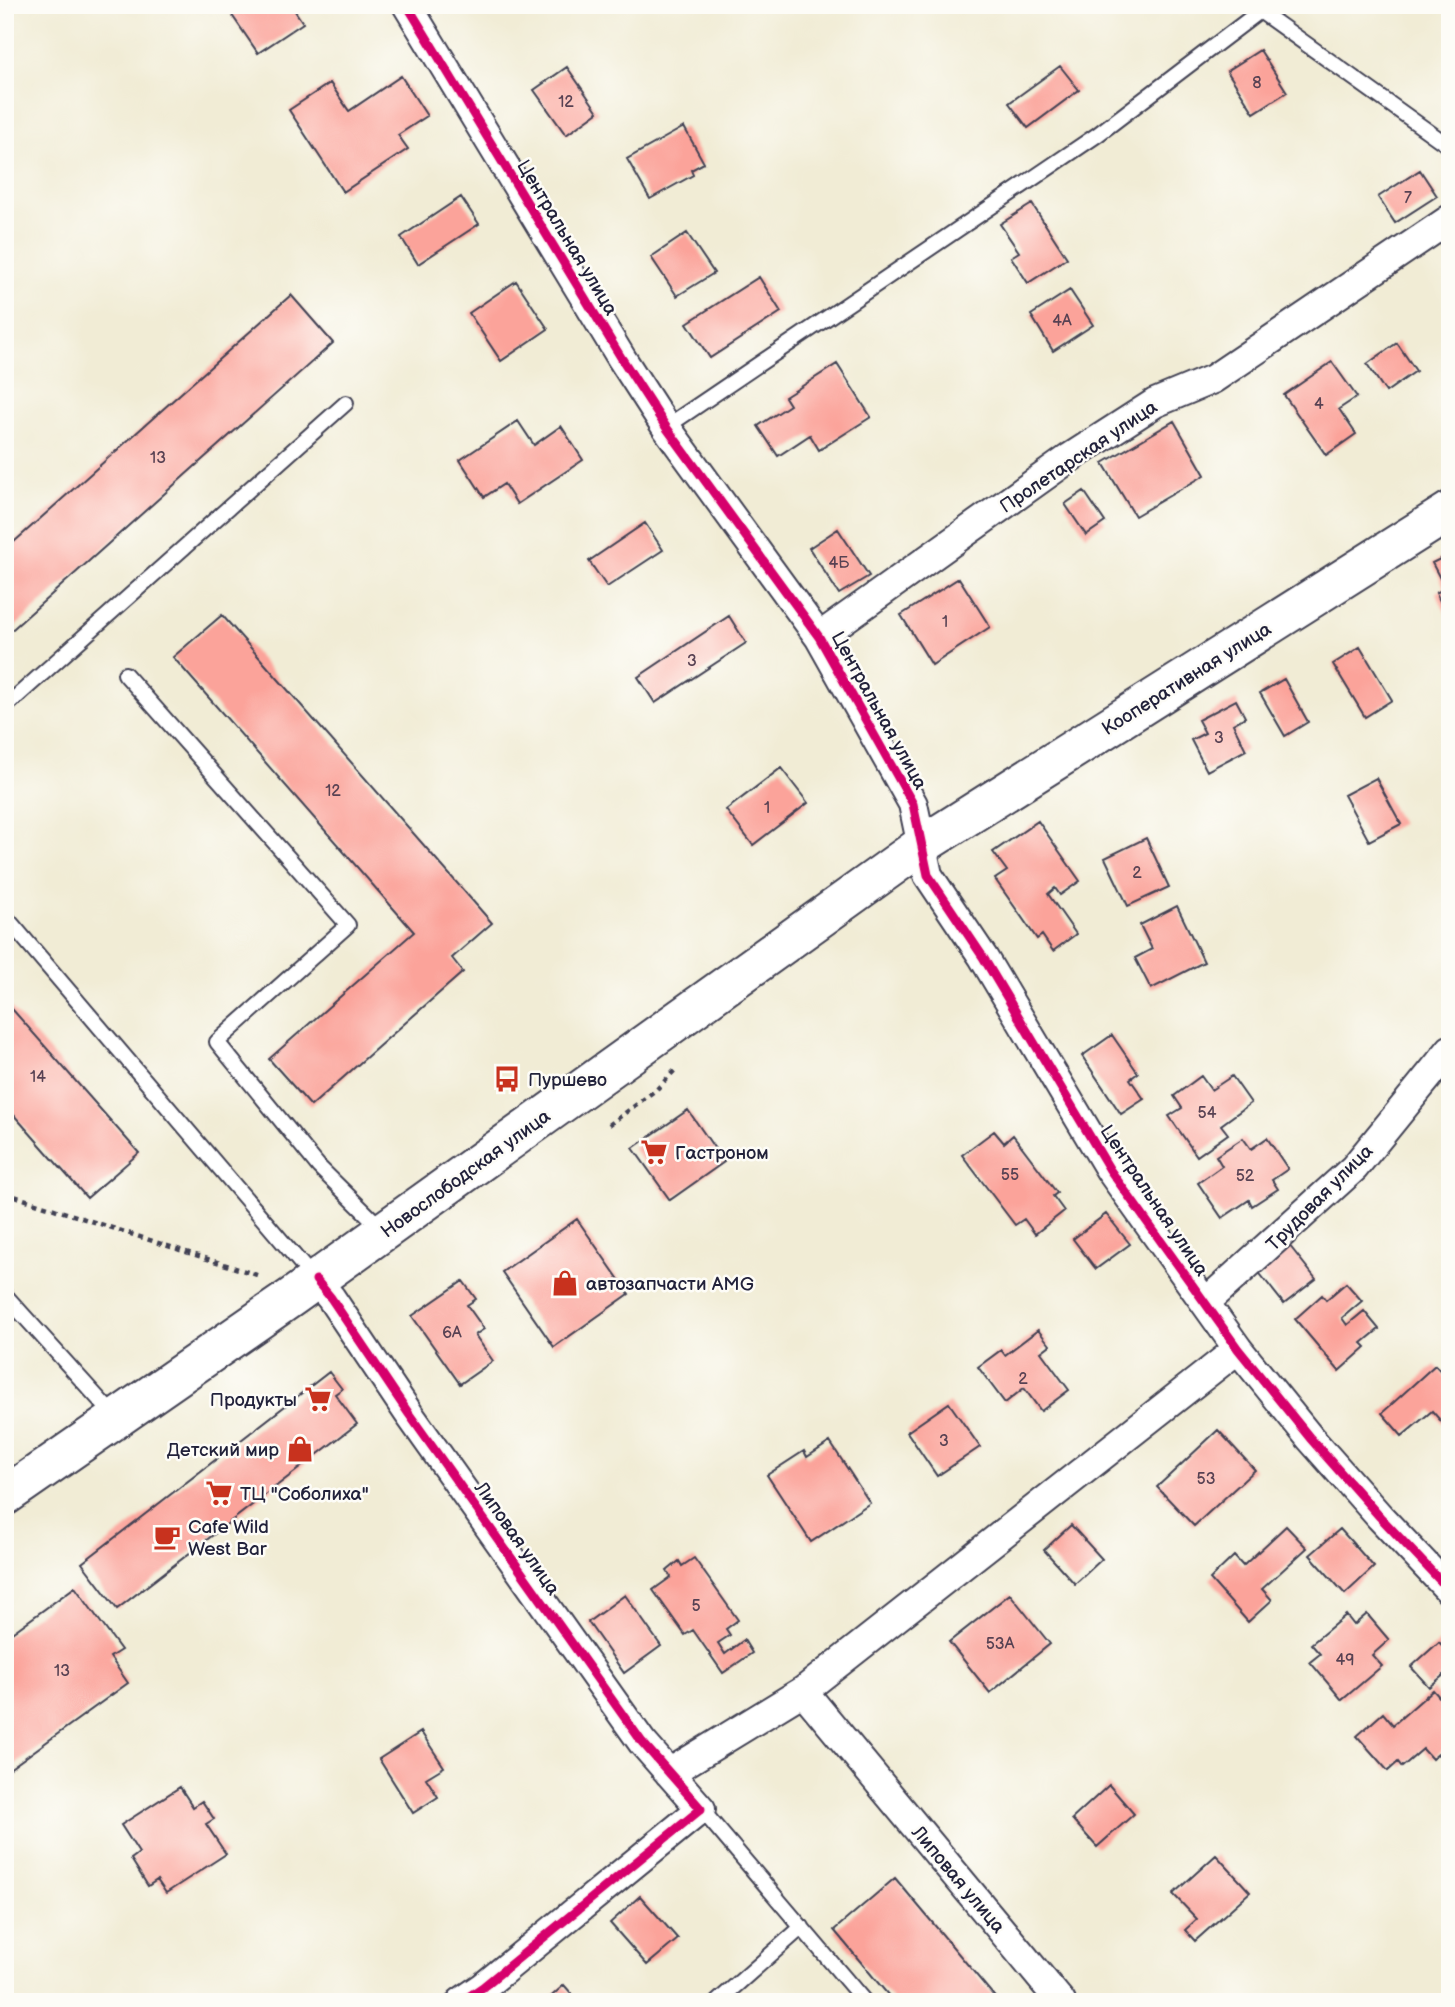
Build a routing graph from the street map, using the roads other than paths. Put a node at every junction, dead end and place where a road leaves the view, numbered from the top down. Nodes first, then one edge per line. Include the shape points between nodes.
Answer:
1 (407, 5) edge
2 (1262, 8) edge
3 (1450, 147) edge
4 (1450, 219) edge
5 (346, 403) dead end
6 (666, 427) junction
7 (1450, 511) edge
8 (819, 637) junction
9 (125, 674) dead end
10 (5, 707) edge
11 (922, 845) junction
12 (5, 916) edge
13 (1450, 1050) edge
14 (384, 1231) junction
15 (304, 1289) junction
16 (5, 1295) edge
17 (1205, 1303) junction
18 (1238, 1349) junction
19 (117, 1419) junction
20 (5, 1496) edge
21 (1450, 1591) edge
22 (803, 1691) junction
23 (669, 1773) junction
24 (701, 1809) junction
25 (802, 1927) junction
26 (461, 2002) edge
27 (717, 2002) edge
28 (865, 2002) edge
29 (1061, 2002) edge

1 - 6 street, Центральная улица
2 - 3 lane
2 - 6 lane via 1097,135
4 - 8 street, Пролетарская улица via 1213,379 1155,403 1071,457
5 - 10 lane
6 - 8 street, Центральная улица
7 - 11 main road, Кооперативная улица
8 - 11 street, Центральная улица via 913,804
9 - 14 lane via 348,925 217,1042 319,1167
11 - 14 main road, Новослободская улица
11 - 17 street, Центральная улица via 928,875 983,957 1110,1170
12 - 15 lane
13 - 17 street, Трудовая улица via 1354,1167
14 - 15 main road, Новослободская улица
15 - 19 main road, Новослободская улица
15 - 23 street, Липовая улица via 331,1298 642,1742
16 - 19 lane
17 - 18 street, Центральная улица
18 - 21 street, Центральная улица via 1310,1438
18 - 22 street
19 - 20 main road, Новослободская улица
22 - 23 street
22 - 29 street, Липовая улица
23 - 24 street, Липовая улица
24 - 25 lane
24 - 26 street
25 - 27 lane
25 - 28 lane

